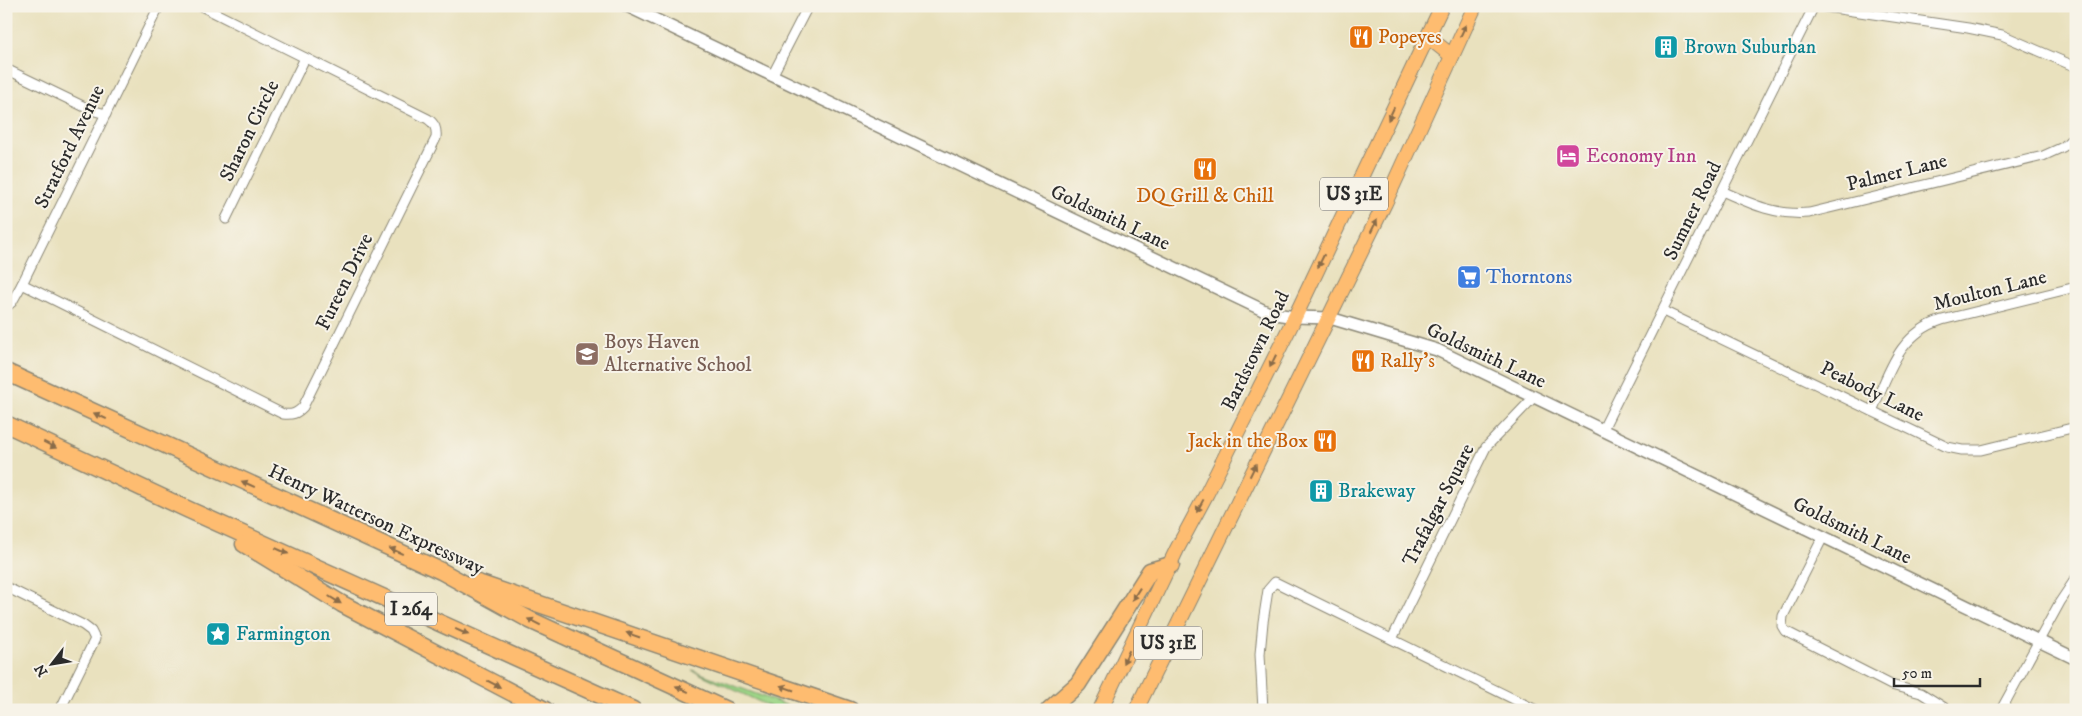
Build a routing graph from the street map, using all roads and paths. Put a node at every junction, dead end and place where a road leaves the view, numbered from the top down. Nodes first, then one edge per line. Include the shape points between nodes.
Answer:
1 (159, 6) edge
2 (201, 6) edge
3 (627, 6) edge
4 (808, 6) edge
5 (1442, 6) edge
6 (1475, 6) edge
7 (1814, 6) edge
8 (1819, 6) edge
9 (646, 10) edge
10 (1428, 37) junction
11 (1452, 56) junction
12 (306, 58) junction
13 (2076, 67) edge
14 (6, 70) edge
15 (772, 76) junction
16 (106, 114) junction
17 (2076, 135) edge
18 (1722, 191) junction
19 (226, 219) dead end
20 (22, 284) junction
21 (2076, 288) edge
22 (9, 305) edge
23 (1663, 311) junction
24 (1295, 317) junction
25 (1330, 318) junction
26 (6, 372) edge
27 (1533, 398) junction
28 (1872, 411) junction
29 (6, 424) edge
30 (2076, 427) edge
31 (1602, 431) junction
32 (189, 510) junction
33 (1823, 537) junction
34 (1171, 565) junction
35 (440, 571) junction
36 (2076, 578) edge
37 (6, 587) edge
38 (1392, 639) junction
39 (2040, 642) junction
40 (2076, 659) edge
41 (60, 710) edge
42 (545, 710) edge
43 (633, 710) edge
44 (726, 710) edge
45 (850, 710) edge
46 (1049, 710) edge
47 (1100, 710) edge
48 (1136, 710) edge
49 (1264, 710) edge
50 (1536, 710) edge
51 (1948, 710) edge
52 (2002, 710) edge

1 - 16 street, Stratford Avenue
2 - 12 street, Fureen Drive
3 - 9 street, Goldsmith Lane
4 - 15 street
5 - 10 main road, Bardstown Road / US 31E
11 -> 6 main road, US 31E
7 - 18 street, Sumner Road
8 - 13 street via 2002,36
9 - 15 street, Goldsmith Lane
10 - 11 main road
10 -> 24 main road, Bardstown Road / US 31E
25 -> 11 main road, US 31E
12 - 19 street, Sharon Circle
12 - 20 street, Fureen Drive via 428,119 437,131 297,413 283,414
14 - 16 street
15 - 24 street, Goldsmith Lane via 1269,313
16 - 20 street, Stratford Avenue
17 - 18 street, Palmer Lane via 2063,147 2043,156 1809,213 1786,214 1764,209
18 - 23 street, Sumner Road
20 - 22 street, Stratford Avenue
21 - 28 street, Moulton Lane via 1942,320 1922,328 1900,350
23 - 28 street, Peabody Lane
23 - 31 street, Sumner Road
24 - 25 street, Goldsmith Lane
24 -> 34 main road, Bardstown Road / US 31E
25 - 27 street, Goldsmith Lane via 1436,350
48 -> 25 main road, US 31E
35 -> 26 highway, Henry Watterson Expressway / I 264
27 - 31 street, Goldsmith Lane
27 - 38 street, Trafalgar Square via 1486,447
28 - 30 street, Peabody Lane via 1929,439 1962,450 1981,450
29 -> 32 highway, I 264
31 - 33 street, Goldsmith Lane
32 -> 42 highway via 342,604
32 -> 43 highway, I 264
33 - 39 street, Goldsmith Lane
33 - 51 street via 1783,616 1785,631 1891,685 1921,693
34 -> 46 highway via 1150,571 1078,684
34 -> 47 main road, Bardstown Road / US 31E
44 -> 35 highway, Henry Watterson Expressway / I 264 via 530,620
45 -> 35 highway
36 - 39 street
37 - 41 street via 83,625 94,635
38 - 49 street via 1275,582 1268,590 1262,622 1260,654
38 - 50 street
39 - 40 street, Goldsmith Lane
39 - 52 street

